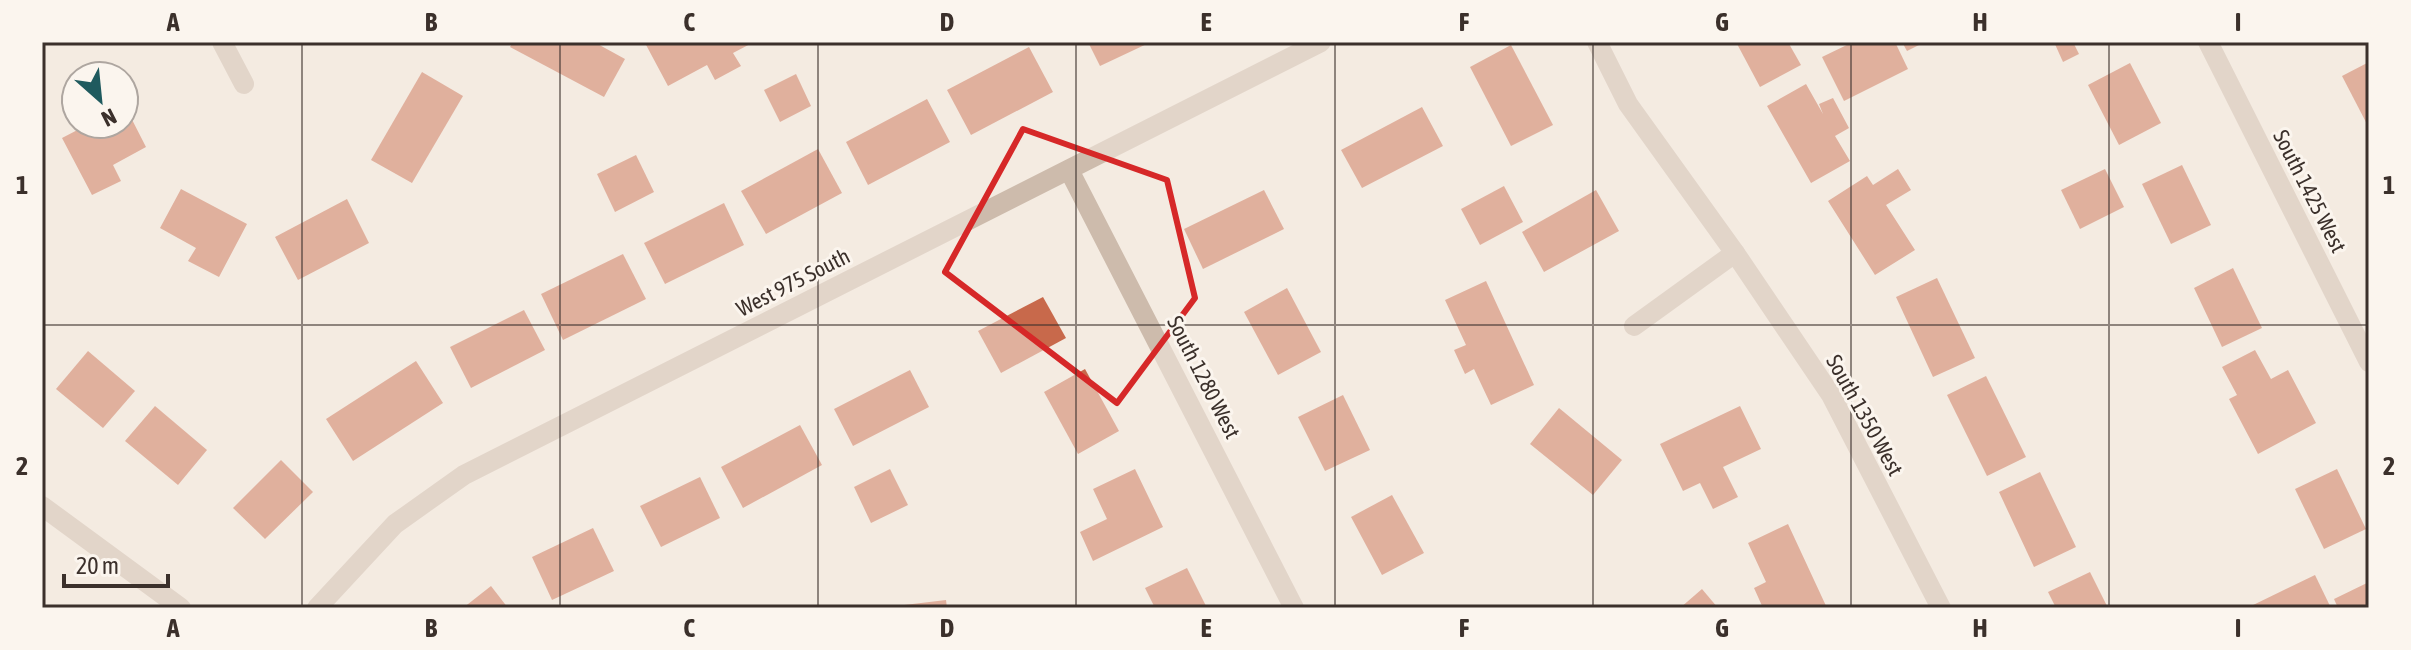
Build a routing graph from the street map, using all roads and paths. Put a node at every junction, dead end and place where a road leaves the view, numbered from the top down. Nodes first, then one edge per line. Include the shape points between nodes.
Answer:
1 (222, 42) edge
2 (1321, 42) edge
3 (1597, 42) edge
4 (2208, 42) edge
5 (244, 84) dead end
6 (1069, 170) junction
7 (1735, 253) junction
8 (1634, 326) dead end
9 (2369, 362) edge
10 (42, 506) edge
11 (181, 608) edge
12 (317, 608) edge
13 (1294, 608) edge
14 (1941, 608) edge

1 - 5 street
2 - 6 street, West 975 South
3 - 7 street, South 1350 West via 1628,104
4 - 9 street, South 1425 West
6 - 12 street, West 975 South via 464,475 395,524
6 - 13 street, South 1280 West
7 - 8 street
7 - 14 street, South 1350 West via 1831,395
10 - 11 street

